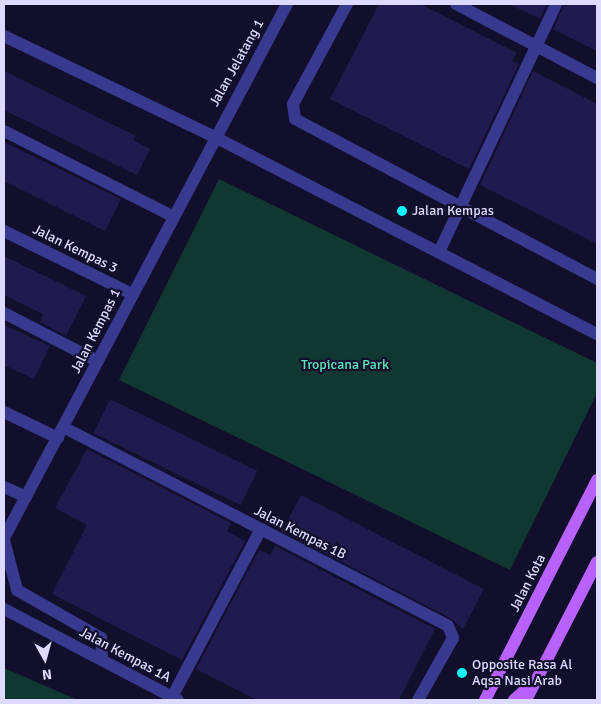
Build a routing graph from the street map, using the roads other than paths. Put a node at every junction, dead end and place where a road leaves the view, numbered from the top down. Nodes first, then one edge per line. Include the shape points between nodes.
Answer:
1 (286, 4) edge
2 (347, 4) edge
3 (456, 4) edge
4 (556, 4) edge
5 (4, 36) edge
6 (534, 44) junction
7 (597, 78) edge
8 (4, 131) edge
9 (213, 136) junction
10 (461, 205) junction
11 (172, 216) junction
12 (4, 231) edge
13 (439, 252) junction
14 (597, 279) edge
15 (132, 294) junction
16 (4, 313) edge
17 (597, 334) edge
18 (97, 361) junction
19 (4, 412) edge
20 (60, 433) junction
21 (597, 480) edge
22 (4, 487) edge
23 (26, 497) junction
24 (261, 529) junction
25 (4, 539) edge
26 (597, 562) edge
27 (4, 609) edge
28 (102, 658) junction
29 (535, 682) junction
30 (175, 699) edge
31 (418, 700) edge
32 (485, 700) edge
33 (514, 700) edge
34 (526, 700) edge

1 - 9 street, Jalan Jelatang 1
2 - 10 street via 293,104 292,115 299,122
3 - 6 street
4 - 6 street
5 - 9 street
6 - 7 street
6 - 10 street
8 - 11 street
9 - 11 street, Jalan Kempas 1
9 - 13 street
10 - 13 street
10 - 14 street
11 - 15 street, Jalan Kempas 1
12 - 15 street, Jalan Kempas 3
13 - 17 street
15 - 18 street, Jalan Kempas 1
16 - 18 street
18 - 20 street, Jalan Kempas 1
19 - 20 street, Jalan Kempas 1B
20 - 23 street, Jalan Kempas 1
20 - 24 street, Jalan Kempas 1B
21 - 32 main road, Jalan Kota
22 - 23 street
23 - 25 street, Jalan Kempas 1
24 - 30 street
24 - 31 street, Jalan Kempas 1B via 448,626 452,638
25 - 28 street via 17,590 101,638
26 - 29 main road
27 - 28 street, Jalan Kempas 1A
28 - 30 street, Jalan Kempas 1A
29 - 33 main road
29 - 34 main road

